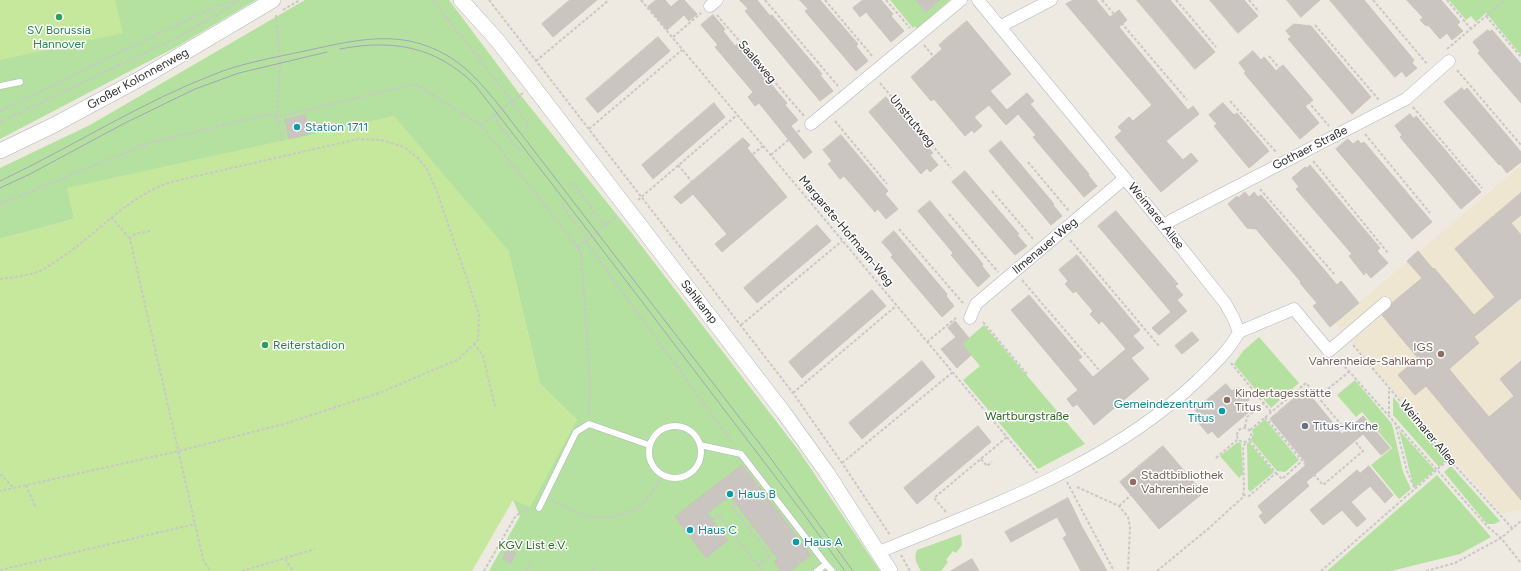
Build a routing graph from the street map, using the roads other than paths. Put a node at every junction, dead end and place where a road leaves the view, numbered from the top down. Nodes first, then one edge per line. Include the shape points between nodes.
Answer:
1 (461, 0) edge
2 (470, 0) edge
3 (960, 0) edge
4 (978, 0) edge
5 (1051, 0) edge
6 (271, 1) edge
7 (1001, 26) junction
8 (497, 40) junction
9 (1450, 62) road end
10 (20, 82) dead end
11 (0, 86) edge
12 (810, 124) road end
13 (0, 151) edge
14 (1125, 178) junction
15 (1164, 226) junction
16 (1386, 303) dead end
17 (971, 316) road end
18 (1239, 332) junction
19 (649, 445) junction
20 (700, 445) junction
21 (539, 508) road end
22 (879, 552) junction
23 (826, 564) junction
24 (817, 571) edge
25 (832, 571) edge
26 (890, 571) edge

1 - 8 street, Sahlkamp
2 - 8 street, Sahlkamp
3 - 12 street
4 - 7 street, Weimarer Allee
5 - 7 street
6 - 13 street, Großer Kolonnenweg via 145,76
7 - 14 street, Weimarer Allee
8 - 22 street, Sahlkamp via 784,413
9 - 15 street, Gothaer Straße via 1406,99
10 - 11 lane
14 - 15 street, Weimarer Allee
14 - 17 street, Ilmenauer Weg via 976,304
15 - 18 street, Weimarer Allee via 1225,303
16 - 18 street via 1329,351 1294,310
18 - 22 street via 1233,344 1170,405 1132,432 1062,474
19 - 20 lane via 659,431 675,426 691,431
19 - 20 lane via 648,454 655,470 662,476 675,478 688,475 695,469 702,453
19 - 21 lane via 589,424 576,432
20 - 23 lane via 741,454
22 - 26 street, Sahlkamp
23 - 24 lane
23 - 25 lane

